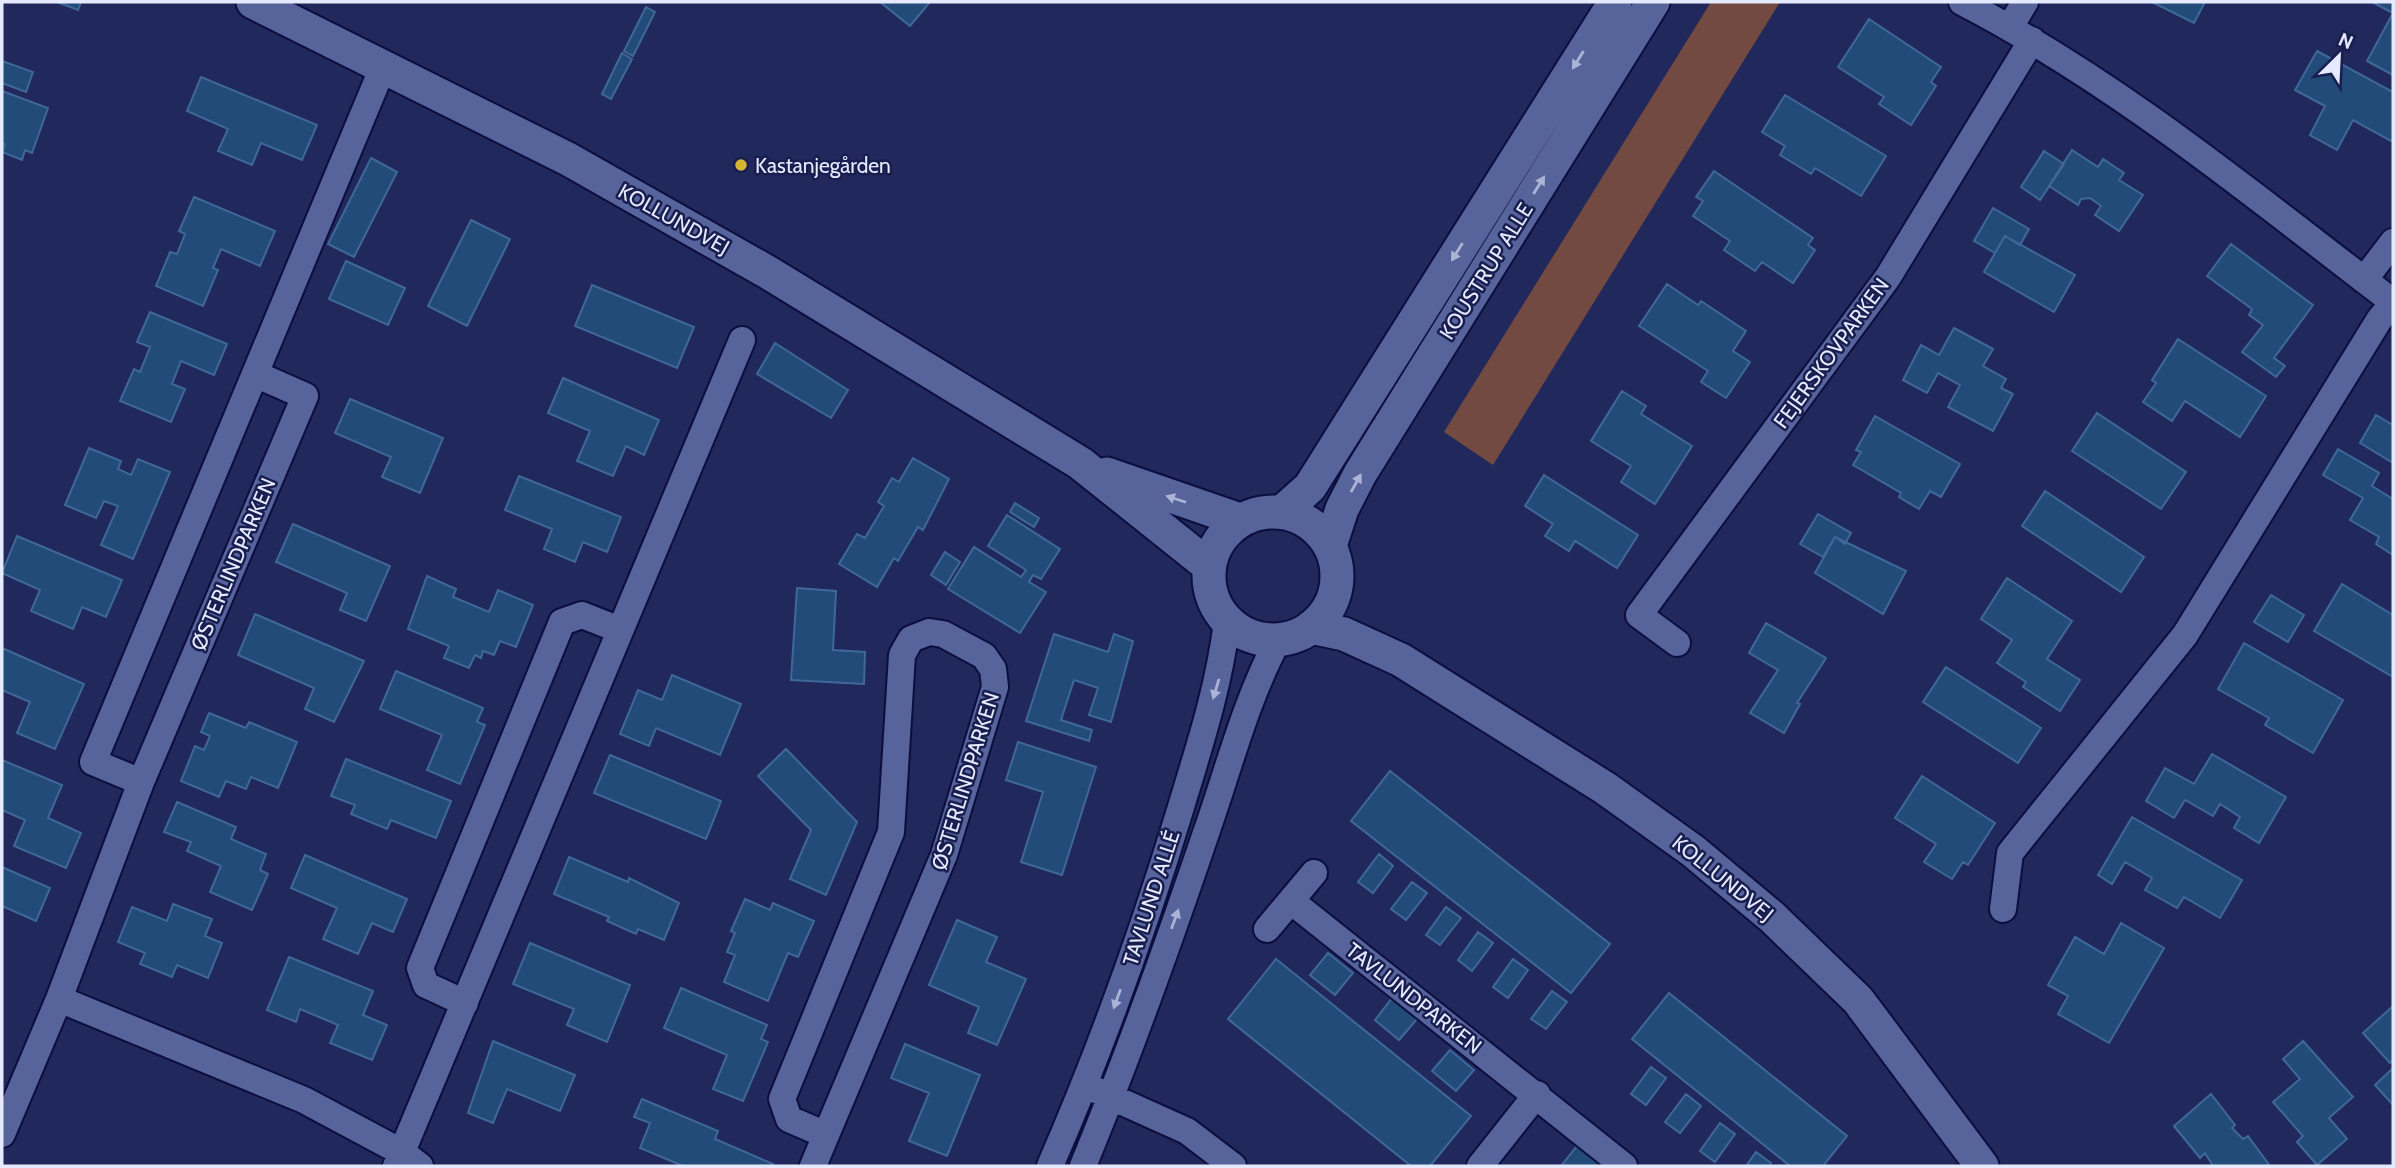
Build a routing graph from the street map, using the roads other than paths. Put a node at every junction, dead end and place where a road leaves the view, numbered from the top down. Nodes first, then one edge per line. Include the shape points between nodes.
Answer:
1 (253, 2) edge
2 (1615, 2) edge
3 (1653, 2) edge
4 (1962, 2) edge
5 (2025, 2) edge
6 (2021, 33) junction
7 (383, 66) junction
8 (2393, 242) edge
9 (2364, 280) junction
10 (2393, 302) edge
11 (742, 340) dead end
12 (255, 374) junction
13 (1080, 463) junction
14 (1282, 512) junction
15 (1240, 520) junction
16 (1330, 546) junction
17 (1209, 566) junction
18 (1336, 587) junction
19 (1227, 621) junction
20 (1311, 627) junction
21 (620, 630) junction
22 (1278, 640) junction
23 (1677, 643) dead end
24 (1401, 660) junction
25 (141, 782) junction
26 (1314, 873) dead end
27 (1291, 901) junction
28 (2003, 909) dead end
29 (1268, 929) dead end
30 (59, 999) junction
31 (465, 1003) junction
32 (1086, 1085) junction
33 (1537, 1094) junction
34 (1111, 1097) junction
35 (2, 1134) edge
36 (826, 1135) junction
37 (406, 1162) edge
38 (813, 1166) edge
39 (1050, 1166) edge
40 (1083, 1166) edge
41 (1233, 1166) edge
42 (1479, 1166) edge
43 (1624, 1166) edge
44 (1982, 1166) edge

1 - 7 street, KOLLUNDVEJ
2 -> 14 street, KOUSTRUP ALLE via 1310,487
16 -> 3 street, KOUSTRUP ALLE via 1360,474
4 - 6 street
5 - 6 street, FEJERSKOVPARKEN
6 - 9 street via 2217,166
6 - 23 street, FEJERSKOVPARKEN via 1888,277 1639,615
7 - 12 street
7 - 13 street, KOLLUNDVEJ via 568,159 769,273
8 - 9 street
9 - 10 street
10 - 28 street via 2185,635 2010,853
11 - 21 street
12 - 25 street via 93,762
12 - 25 street, ØSTERLINDPARKEN via 304,396
15 -> 13 street, KOLLUNDVEJ
13 - 17 street, KOLLUNDVEJ
14 - 15 street
14 - 16 street via 1318,530
15 - 17 street via 1215,548
16 - 18 street
17 - 19 street via 1211,596
18 - 20 street via 1328,609
18 - 24 street, KOLLUNDVEJ
19 - 22 street via 1251,636
19 -> 32 street, TAVLUND ALLÉ via 1221,673 1153,898
20 - 22 street
20 - 24 street, KOLLUNDVEJ via 1344,634
21 - 31 street
21 - 31 street via 582,615 562,622 419,968 425,985
34 -> 22 street, TAVLUND ALLÉ via 1254,684
24 - 44 street, KOLLUNDVEJ via 1605,788 1693,851 1772,917 1858,1000
25 - 30 street, ØSTERLINDPARKEN
26 - 27 street
27 - 29 street
27 - 33 street, TAVLUNDPARKEN
30 - 35 street, ØSTERLINDPARKEN
30 - 37 street via 304,1100
31 - 37 street
32 - 34 street
32 - 39 street, TAVLUND ALLÉ
33 - 42 street
33 - 43 street, TAVLUNDPARKEN
34 - 40 street, TAVLUND ALLÉ
34 - 41 street via 1187,1131
36 - 36 street, ØSTERLINDPARKEN via 944,855 995,687 993,669 984,656 943,634 929,632 911,639 902,655 891,832 782,1099 789,1119
36 - 38 street, ØSTERLINDPARKEN

